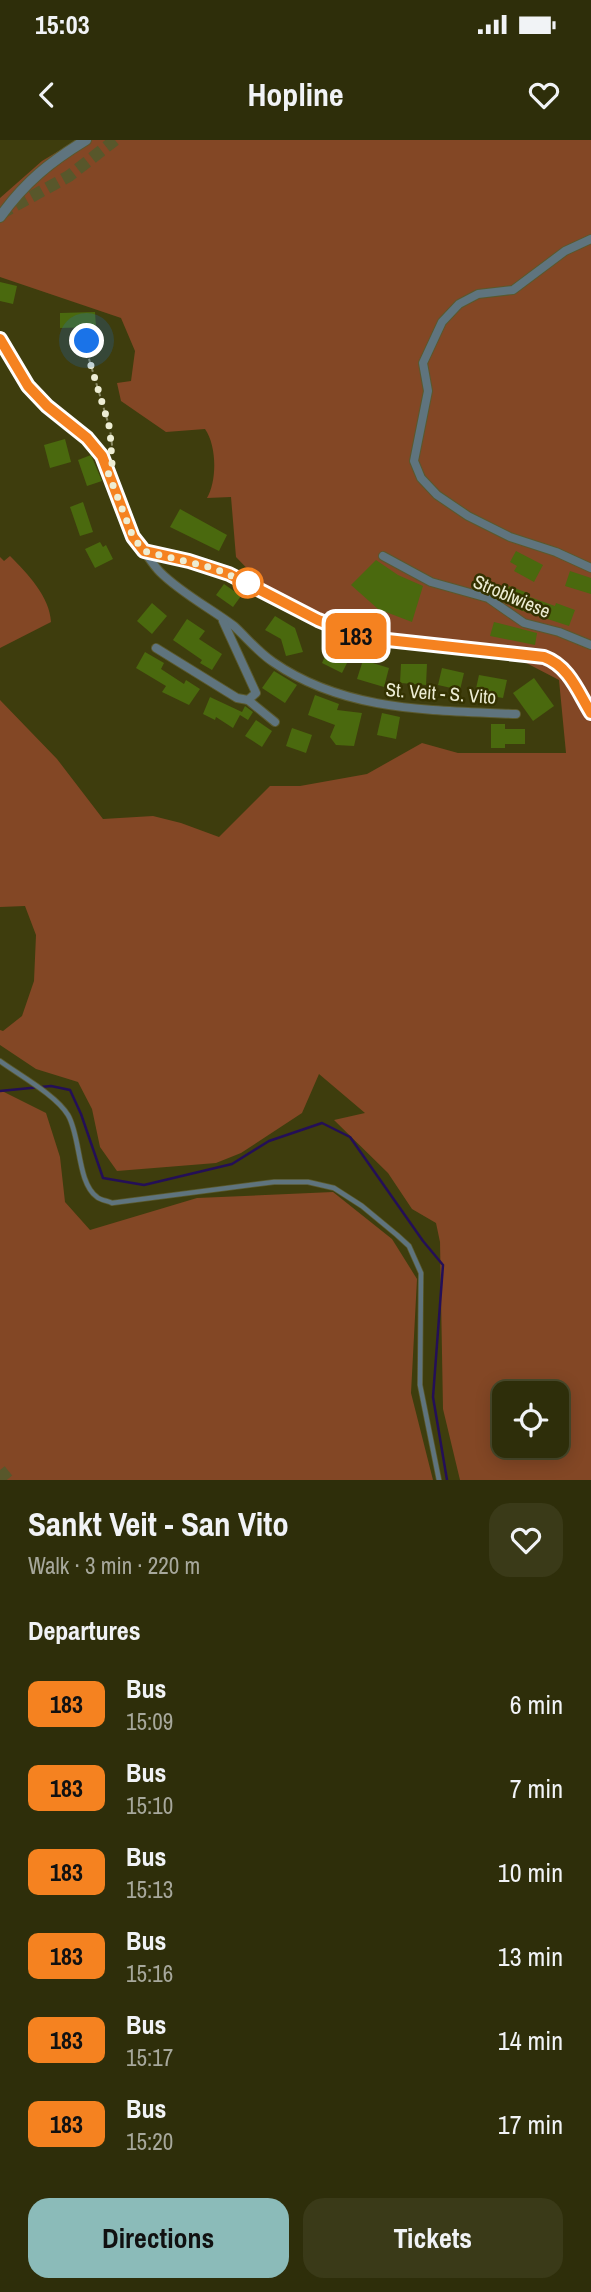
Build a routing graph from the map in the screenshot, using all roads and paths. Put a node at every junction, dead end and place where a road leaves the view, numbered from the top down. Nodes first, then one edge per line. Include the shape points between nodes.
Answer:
1 (86, 140) edge
2 (0, 217) edge
3 (591, 239) edge
4 (97, 329) dead end
5 (0, 339) edge
6 (113, 452) dead end
7 (144, 551) junction
8 (383, 556) dead end
9 (591, 568) edge
10 (222, 618) junction
11 (591, 645) edge
12 (156, 648) dead end
13 (248, 701) junction
14 (591, 713) edge
15 (516, 715) dead end
16 (275, 722) dead end
17 (0, 1061) edge
18 (439, 1480) edge

1 - 2 street via 46,165
3 - 9 street via 565,251 513,290 478,294 459,304 442,322 423,363 428,391 414,461 421,478 437,495 468,516
4 - 6 path via 86,349
5 - 7 street via 28,386 102,456 133,537
7 - 10 street, St. Veit - S. Vito via 160,572
7 - 14 street via 229,574 360,637 544,657 566,672
8 - 11 street, Stroblwiese via 431,582 488,598 524,623
10 - 13 street, St. Veit - S. Vito via 256,692
10 - 15 street, St. Veit - S. Vito via 274,663 333,691 397,708
12 - 13 street
13 - 16 street
17 - 18 lane via 68,1115 86,1181 96,1197 112,1203 274,1182 308,1182 334,1188 409,1246 421,1273 420,1385

